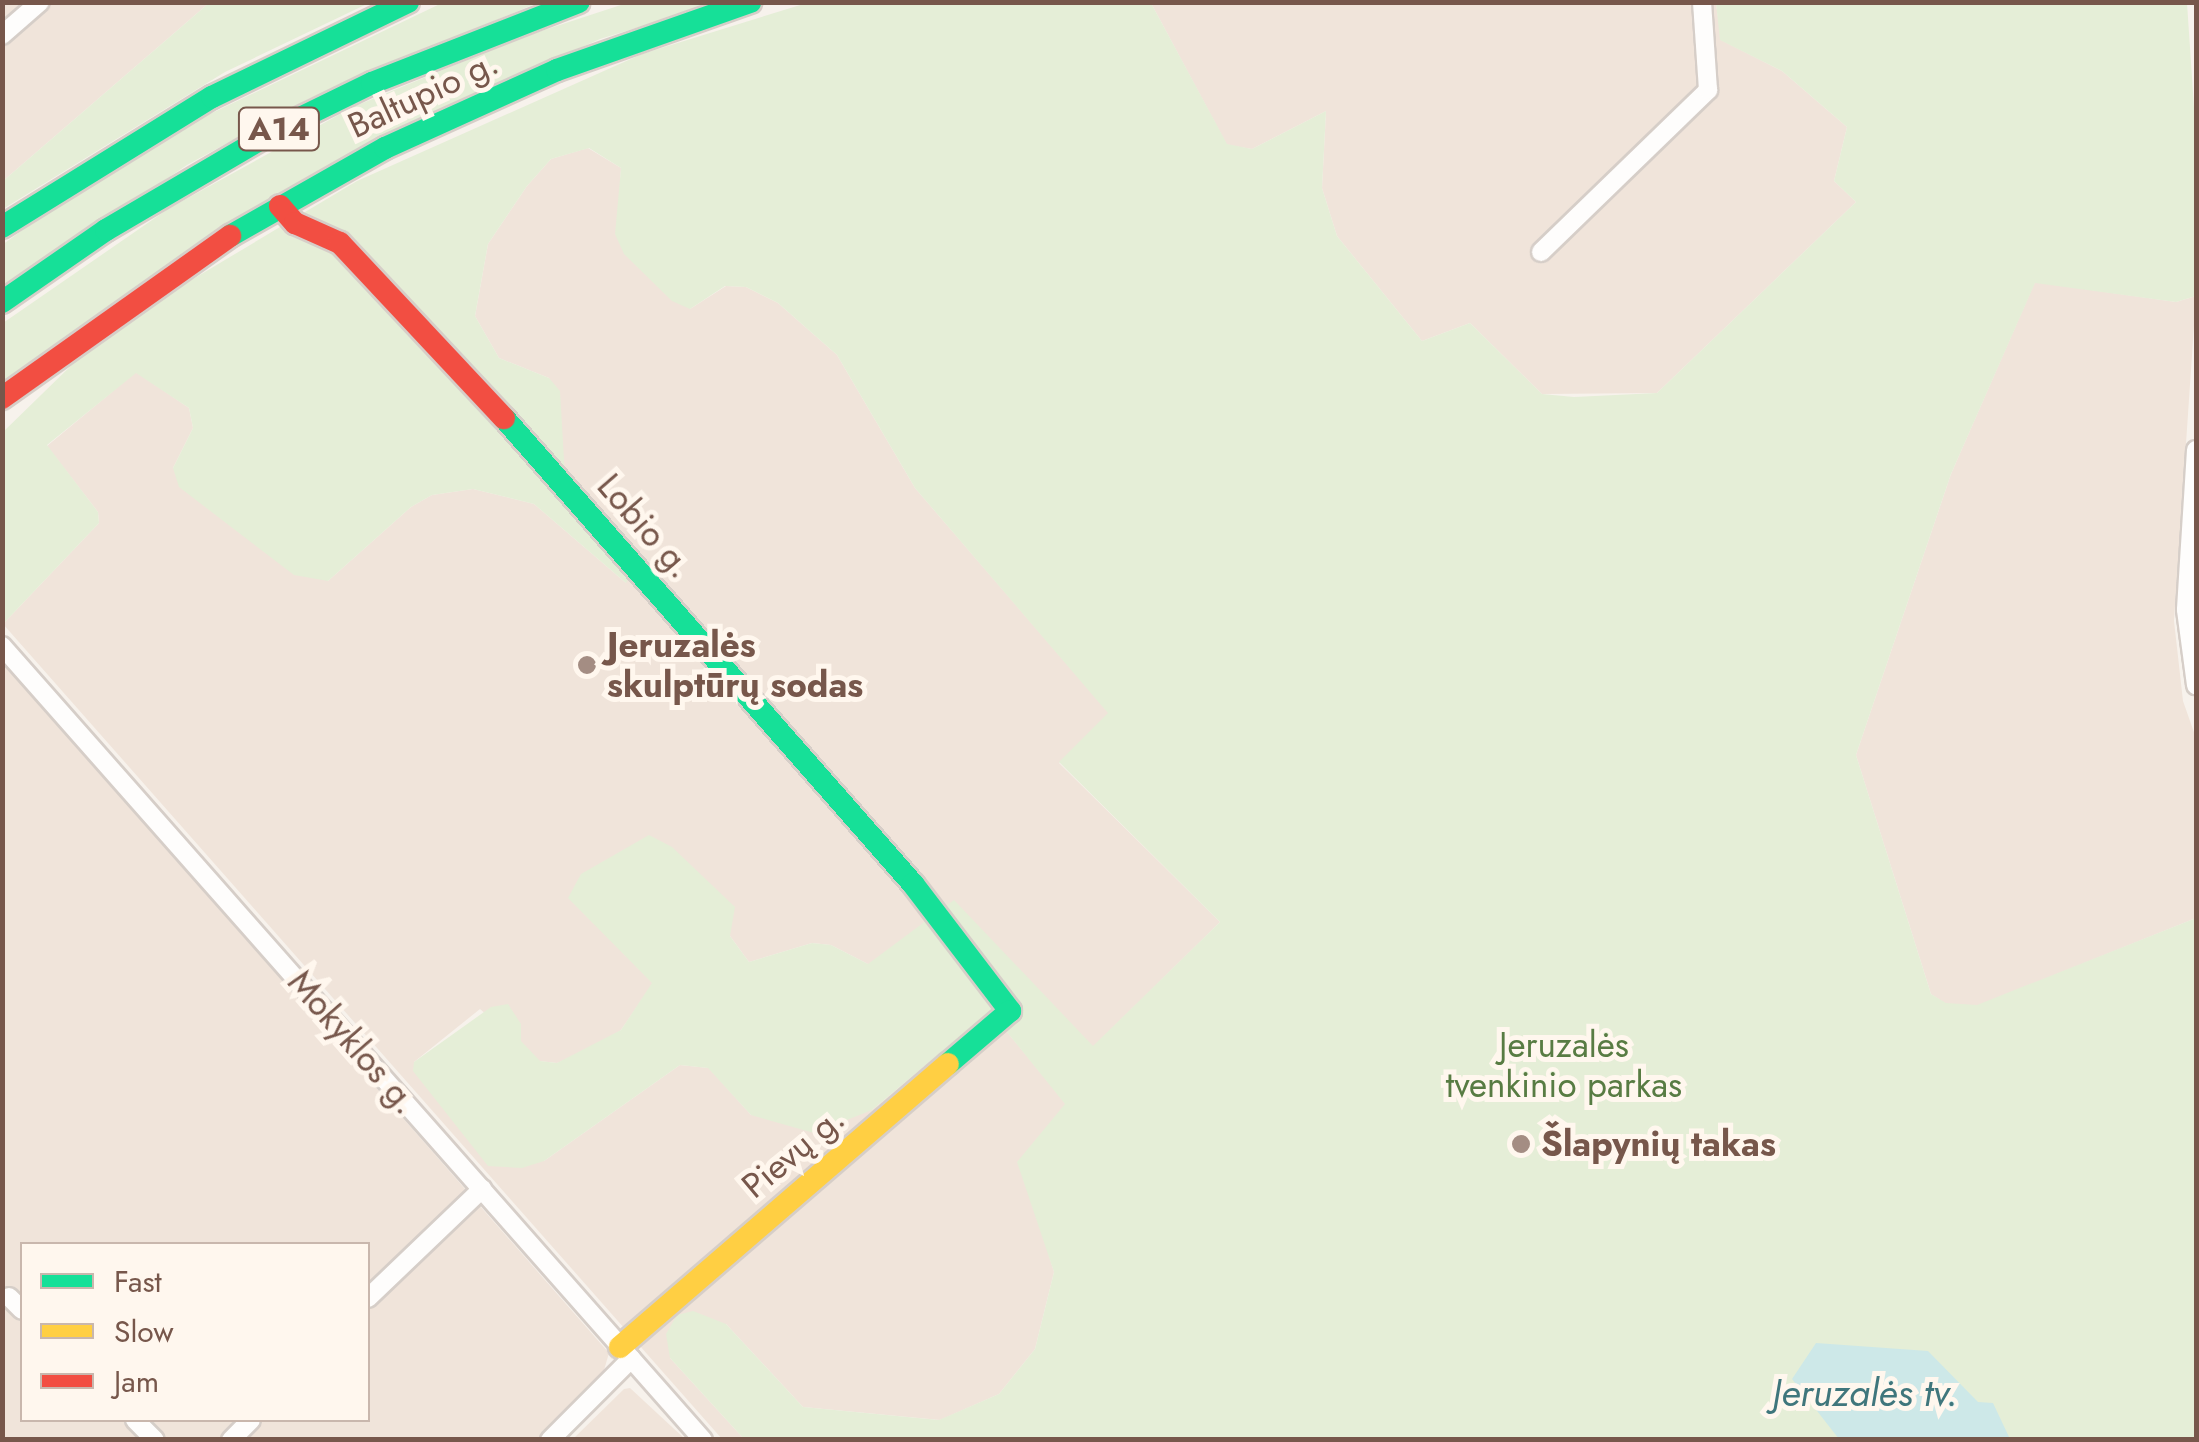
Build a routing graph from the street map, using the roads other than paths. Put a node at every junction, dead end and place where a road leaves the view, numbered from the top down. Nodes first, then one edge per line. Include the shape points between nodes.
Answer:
1 (40, 2) edge
2 (408, 2) edge
3 (579, 2) edge
4 (750, 2) edge
5 (1702, 2) edge
6 (2, 35) edge
7 (280, 206) junction
8 (2, 227) edge
9 (1541, 252) dead end
10 (2, 302) edge
11 (2, 398) edge
12 (2196, 450) edge
13 (2, 646) edge
14 (2196, 685) edge
15 (1010, 1011) joint
16 (482, 1190) junction
17 (370, 1296) edge
18 (626, 1353) junction
19 (137, 1422) edge
20 (249, 1422) edge
21 (156, 1440) edge
22 (231, 1440) edge
23 (550, 1440) edge
24 (704, 1440) edge

1 - 6 street
2 - 8 main road, A14 via 212,96
3 - 10 main road, A14 via 372,83 280,128 106,230
4 - 7 main road, Baltupio g. via 472,107
5 - 9 street via 1708,90
7 - 11 main road, Baltupio g. via 148,289
7 - 15 main road, Lobio g. via 295,222 340,243 450,356 913,884
12 - 14 street via 2186,610
13 - 16 street, Mokyklos g.
15 - 18 main road, Pievų g.
16 - 17 street
16 - 18 street, Mokyklos g.
18 - 23 street
18 - 24 street, Mokyklos g.
19 - 21 street
20 - 22 street

